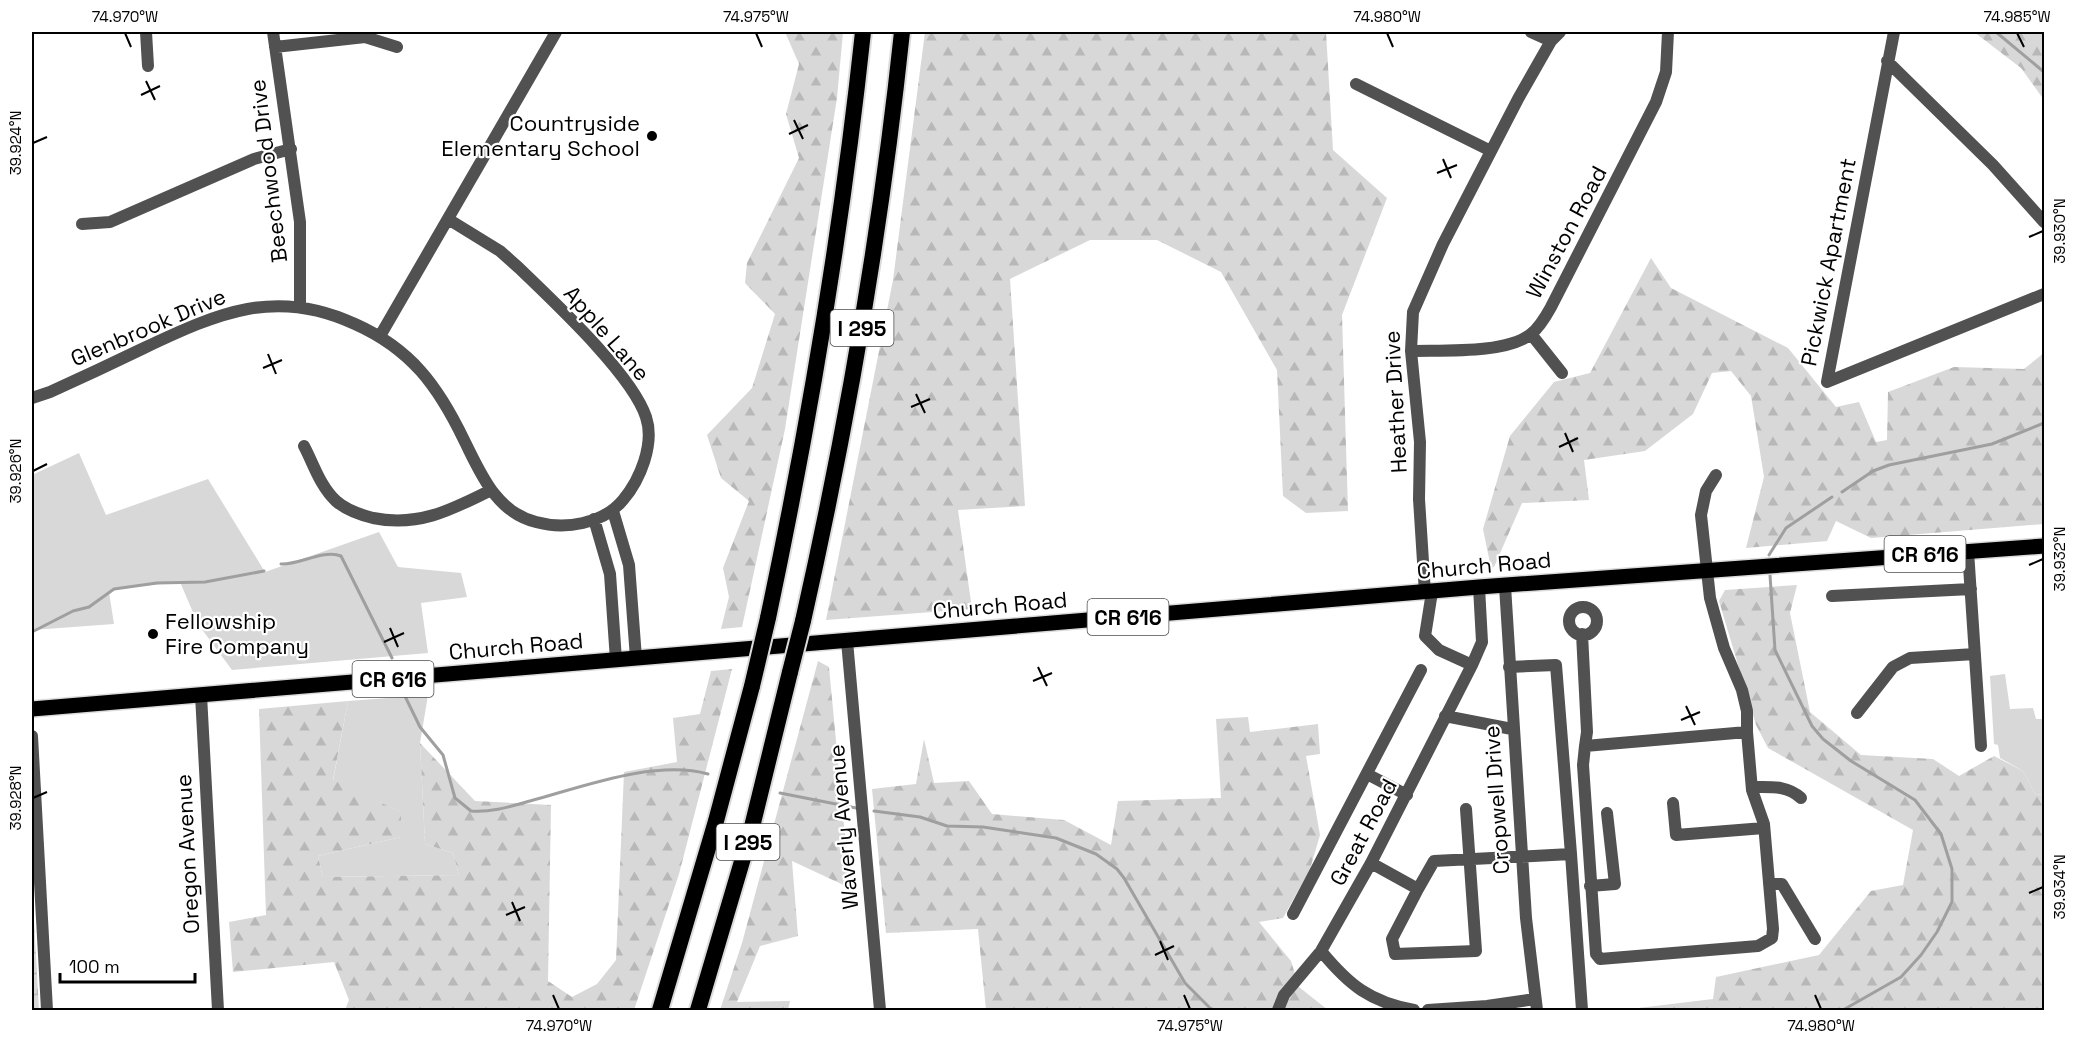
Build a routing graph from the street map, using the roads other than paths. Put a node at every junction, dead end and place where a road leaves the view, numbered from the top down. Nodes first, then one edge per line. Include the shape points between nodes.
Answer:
1 (146, 32) edge
2 (273, 32) edge
3 (556, 32) edge
4 (863, 32) edge
5 (902, 32) edge
6 (1531, 32) edge
7 (1560, 32) edge
8 (1668, 32) edge
9 (1894, 32) edge
10 (1551, 41) junction
11 (275, 47) junction
12 (397, 47) dead end
13 (1887, 62) junction
14 (148, 66) dead end
15 (1356, 84) dead end
16 (291, 149) junction
17 (1491, 151) junction
18 (448, 219) junction
19 (2044, 222) edge
20 (82, 224) dead end
21 (2044, 294) edge
22 (300, 306) junction
23 (1531, 334) junction
24 (380, 336) junction
25 (1411, 351) junction
26 (1562, 373) dead end
27 (32, 398) edge
28 (304, 446) dead end
29 (1716, 476) dead end
30 (491, 490) junction
31 (613, 511) junction
32 (594, 519) junction
33 (2044, 546) edge
34 (1968, 551) junction
35 (1708, 569) junction
36 (1505, 586) junction
37 (1479, 587) junction
38 (1971, 589) junction
39 (1428, 592) junction
40 (1832, 596) dead end
41 (1582, 634) dead end
42 (847, 641) junction
43 (1975, 654) junction
44 (636, 658) junction
45 (616, 660) junction
46 (1472, 665) junction
47 (1509, 667) junction
48 (1421, 670) dead end
49 (201, 695) junction
50 (32, 709) edge
51 (1857, 713) dead end
52 (1445, 716) junction
53 (1512, 729) junction
54 (1747, 732) junction
55 (32, 736) edge
56 (1585, 746) junction
57 (1980, 746) dead end
58 (1367, 774) junction
59 (1752, 787) junction
60 (1407, 795) junction
61 (1801, 798) dead end
62 (1673, 803) dead end
63 (1466, 809) dead end
64 (1608, 813) dead end
65 (1764, 828) junction
66 (1571, 854) junction
67 (1522, 856) junction
68 (1470, 859) junction
69 (1371, 863) junction
70 (1769, 884) junction
71 (1590, 886) junction
72 (1418, 889) junction
73 (1293, 914) dead end
74 (1815, 939) dead end
75 (1321, 951) junction
76 (1536, 1005) edge
77 (48, 1011) edge
78 (218, 1011) edge
79 (660, 1011) edge
80 (698, 1011) edge
81 (880, 1011) edge
82 (1278, 1011) edge
83 (1414, 1011) edge
84 (1428, 1011) edge
85 (1582, 1011) edge

1 - 14 street
2 - 11 street, Beechwood Drive
3 - 18 street
4 - 79 highway, I 295, bridge via 828,301 768,618 713,833
5 - 80 highway, I 295, bridge via 860,337 827,513 751,831
6 - 10 street
7 - 10 street, Heather Drive
8 - 23 street, Winston Road via 1666,72 1651,113 1551,307
9 - 13 street, Pickwick Apartment
10 - 17 street, Heather Drive
11 - 12 street via 365,37
11 - 16 street, Beechwood Drive
13 - 19 street via 1993,165
13 - 21 street, Pickwick Apartment via 1827,382
15 - 17 street
16 - 20 street via 254,159 110,222
16 - 22 street, Beechwood Drive via 300,228
17 - 25 street, Heather Drive via 1419,294 1411,324
18 - 24 street
18 - 31 street, Apple Lane via 514,263 633,391 647,419 646,453 637,478
22 - 24 street, Glenbrook Drive via 342,318
22 - 27 street, Glenbrook Drive via 258,306 219,314
23 - 25 street, Winston Road via 1518,342 1496,346
23 - 26 street
24 - 30 street, Glenbrook Drive via 409,357 430,381
25 - 39 street, Heather Drive
28 - 30 street via 323,486 336,501 370,517 408,522 443,513
29 - 35 street via 1706,491 1701,515
30 - 32 street, Glenbrook Drive via 513,512 533,522 566,525
31 - 32 street, Glenbrook Drive
31 - 44 street via 629,565
32 - 45 street via 610,574
33 - 34 main road, Church Road / CR 616
34 - 35 main road, Church Road / CR 616
34 - 38 street
35 - 36 main road, Church Road / CR 616
35 - 54 street via 1715,623 1748,711
36 - 37 main road, Church Road / CR 616
36 - 47 street, Cropwell Drive
37 - 39 main road, Church Road / CR 616
37 - 46 street, Great Road via 1482,642
38 - 40 street
38 - 43 street
39 - 42 main road, Church Road / CR 616
39 - 46 street via 1425,636 1439,650
41 - 56 street
42 - 44 main road, Church Road / CR 616
42 - 81 street, Waverly Avenue
43 - 51 street via 1900,661
43 - 57 street
44 - 45 main road, Church Road / CR 616
45 - 49 main road, Church Road / CR 616
46 - 52 street, Great Road
47 - 53 street, Cropwell Drive
47 - 66 street via 1556,665
48 - 58 street
49 - 50 main road, Church Road / CR 616
49 - 78 street, Oregon Avenue
52 - 53 street
52 - 60 street, Great Road
53 - 67 street, Cropwell Drive
54 - 56 street
54 - 59 street
55 - 77 street
56 - 71 street via 1582,753
58 - 60 street
58 - 73 street
59 - 61 street via 1783,788
59 - 65 street
60 - 69 street, Great Road
62 - 65 street via 1676,835
63 - 68 street
64 - 71 street via 1615,884
65 - 70 street
66 - 67 street
66 - 85 street
67 - 68 street
67 - 76 street, Cropwell Drive
68 - 72 street via 1434,861
68 - 72 street via 1476,951 1395,954 1392,939
69 - 72 street
69 - 75 street, Great Road
70 - 71 street via 1773,929 1772,938 1766,943 1606,960 1596,954
70 - 74 street via 1782,884
75 - 82 street, Great Road via 1284,995
75 - 83 street via 1359,991 1383,1004
76 - 84 street

